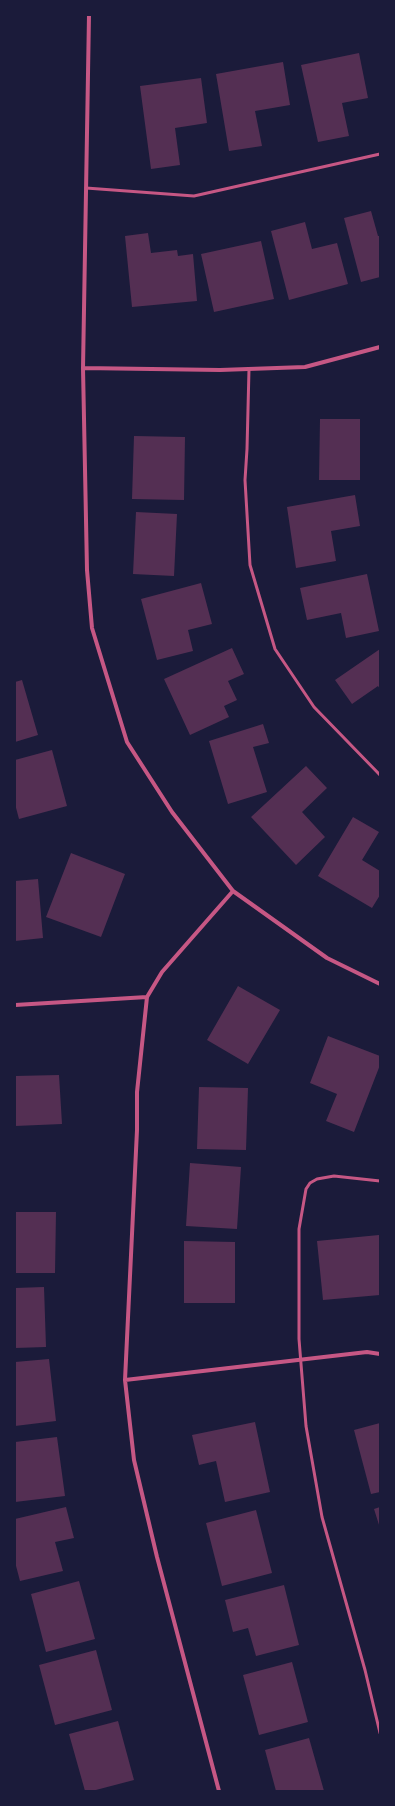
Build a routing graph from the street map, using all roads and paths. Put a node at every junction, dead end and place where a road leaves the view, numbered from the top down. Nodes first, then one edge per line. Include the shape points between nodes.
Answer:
1 (89, 15) edge
2 (380, 154) edge
3 (86, 188) junction
4 (380, 347) edge
5 (83, 368) junction
6 (249, 369) junction
7 (380, 775) edge
8 (233, 891) junction
9 (380, 984) edge
10 (148, 998) junction
11 (15, 1005) edge
12 (380, 1181) edge
13 (380, 1354) edge
14 (300, 1360) junction
15 (125, 1380) junction
16 (380, 1733) edge
17 (219, 1791) edge

1 - 3 street
2 - 3 lane via 194,196
3 - 5 street
4 - 6 street via 305,367
5 - 6 street
5 - 8 street via 87,570 92,628 127,742 172,812
6 - 7 lane via 245,480 250,565 274,649 314,707
8 - 9 street via 327,958
8 - 10 street via 162,972
10 - 11 street
10 - 15 street via 137,1092
12 - 14 lane via 334,1176 317,1179 306,1189 299,1229
13 - 14 street via 366,1352
14 - 15 street
14 - 16 lane via 306,1426 322,1517
15 - 17 street via 134,1460

